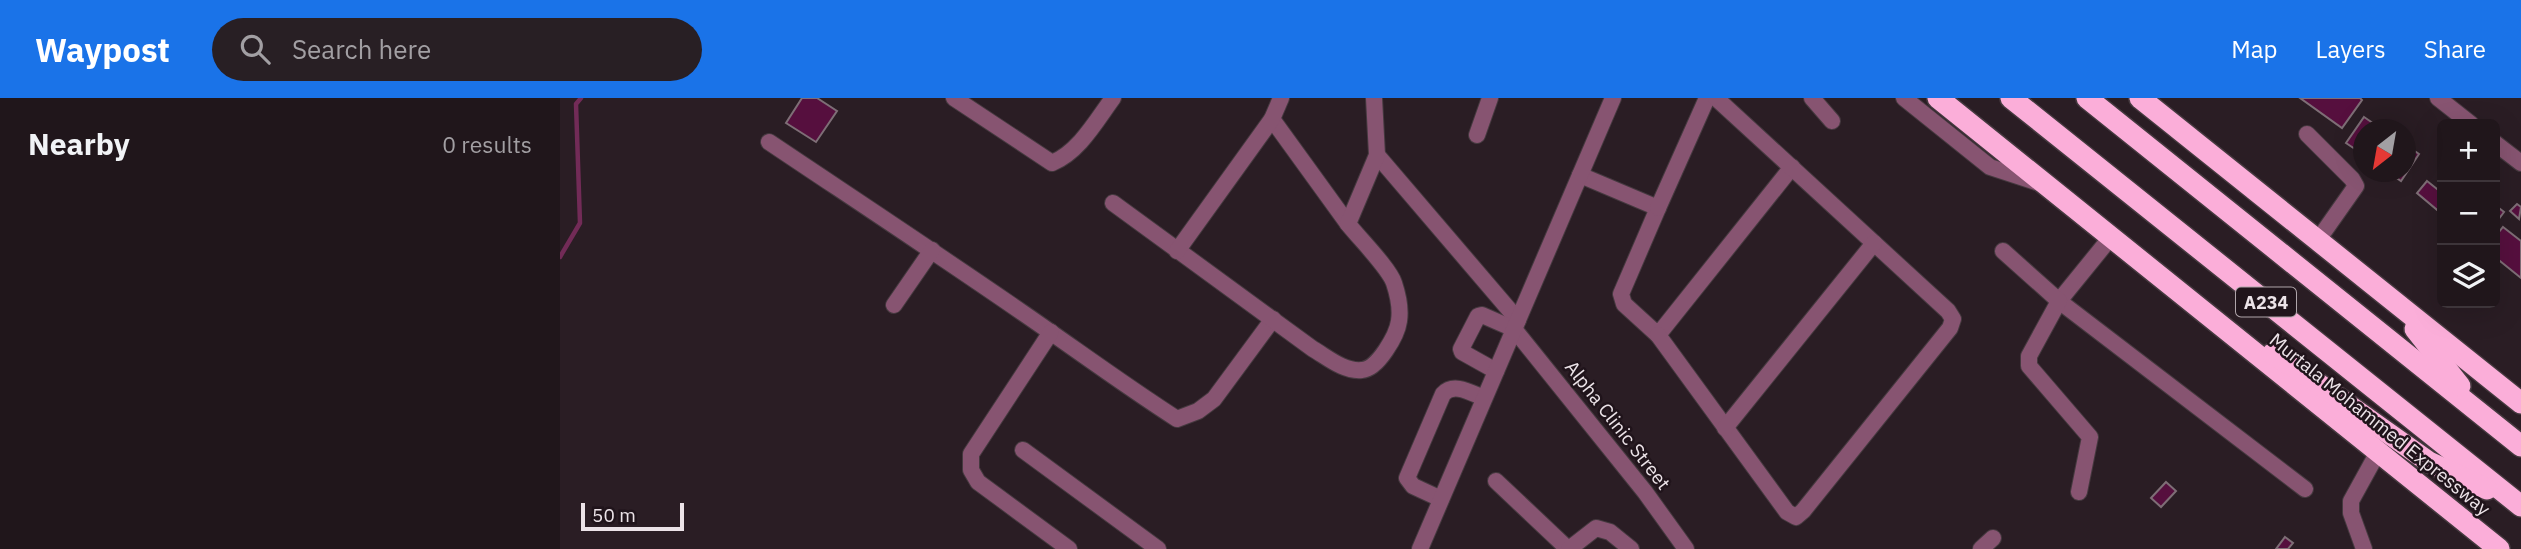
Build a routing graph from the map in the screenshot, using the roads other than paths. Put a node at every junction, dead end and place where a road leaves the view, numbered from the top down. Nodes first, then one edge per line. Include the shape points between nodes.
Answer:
1 (954, 98) edge
2 (1113, 98) edge
3 (1281, 98) edge
4 (1374, 98) edge
5 (1490, 98) edge
6 (1613, 98) edge
7 (1707, 98) edge
8 (1717, 98) edge
9 (1812, 98) edge
10 (1904, 98) edge
11 (1938, 98) edge
12 (2011, 98) edge
13 (2087, 98) edge
14 (2140, 98) edge
15 (2438, 98) edge
16 (978, 104) edge
17 (1272, 119) junction
18 (2465, 119) edge
19 (1832, 121) dead end
20 (2308, 134) dead end
21 (1478, 135) dead end
22 (769, 142) dead end
23 (2500, 147) edge
24 (1377, 155) junction
25 (2521, 163) edge
26 (1792, 167) junction
27 (1580, 175) junction
28 (2045, 184) junction
29 (1113, 202) dead end
30 (1658, 208) junction
31 (1348, 224) junction
32 (2111, 237) junction
33 (2318, 240) junction
34 (1874, 243) junction
35 (932, 250) junction
36 (1177, 251) junction
37 (2003, 251) dead end
38 (2393, 300) junction
39 (2059, 301) junction
40 (894, 305) dead end
41 (2210, 317) junction
42 (1273, 319) junction
43 (1516, 324) junction
44 (1051, 332) junction
45 (1658, 335) junction
46 (1496, 371) junction
47 (1484, 398) junction
48 (2521, 402) edge
49 (2483, 416) junction
50 (1725, 428) junction
51 (2521, 446) edge
52 (1023, 450) dead end
53 (2378, 452) junction
54 (1496, 481) dead end
55 (2305, 489) dead end
56 (2079, 492) dead end
57 (1441, 499) junction
58 (2518, 504) edge
59 (1069, 549) edge
60 (1158, 549) edge
61 (1420, 549) edge
62 (1569, 549) edge
63 (1632, 549) edge
64 (1686, 549) edge
65 (2364, 549) edge
66 (2499, 549) edge

1 - 16 street
2 - 16 street via 1075,148 1052,163
3 - 17 street
4 - 24 street
5 - 21 street
6 - 27 street
7 - 30 street
8 - 26 street
9 - 19 street
10 - 28 street via 1990,167
11 - 28 highway, Murtala Mohammed Expressway
12 - 58 highway, Murtala Mohammed Expressway / A234
13 - 49 highway, A234
14 - 33 highway
15 - 18 street
17 - 31 street
17 - 36 street
20 - 33 street via 2356,186
22 - 35 street
23 - 25 street
24 - 31 street
24 - 43 street, Alpha Clinic Street
26 - 34 street
26 - 45 street
27 - 30 street
27 - 43 street
28 - 32 highway, Murtala Mohammed Expressway
29 - 36 street
30 - 45 street via 1621,294 1624,303
31 - 42 street via 1393,279 1399,300 1399,322 1377,363 1362,370 1341,366
32 - 39 street
32 - 41 highway, Murtala Mohammed Expressway
33 - 38 highway
34 - 50 street
34 - 50 street via 1953,319 1803,511 1796,517 1787,512
35 - 40 street
35 - 44 street
36 - 42 street
37 - 39 street
38 - 48 highway
38 - 49 highway
39 - 55 street
39 - 56 street via 2029,356 2029,366 2090,437
41 - 53 highway, Murtala Mohammed Expressway
41 - 58 highway via 2299,370 2429,462
42 - 44 street via 1214,399 1177,419
43 - 46 street
43 - 46 street via 1478,316 1461,349
43 - 64 street, Alpha Clinic Street
44 - 59 street via 971,454 971,470 978,482
45 - 50 street
46 - 47 street
47 - 57 street
47 - 57 street via 1454,387 1443,394 1407,478 1413,486
49 - 51 highway, A234
52 - 60 street
53 - 65 street via 2351,501
53 - 66 highway, Murtala Mohammed Expressway
54 - 62 street
57 - 61 street
62 - 63 street via 1596,528 1610,532

